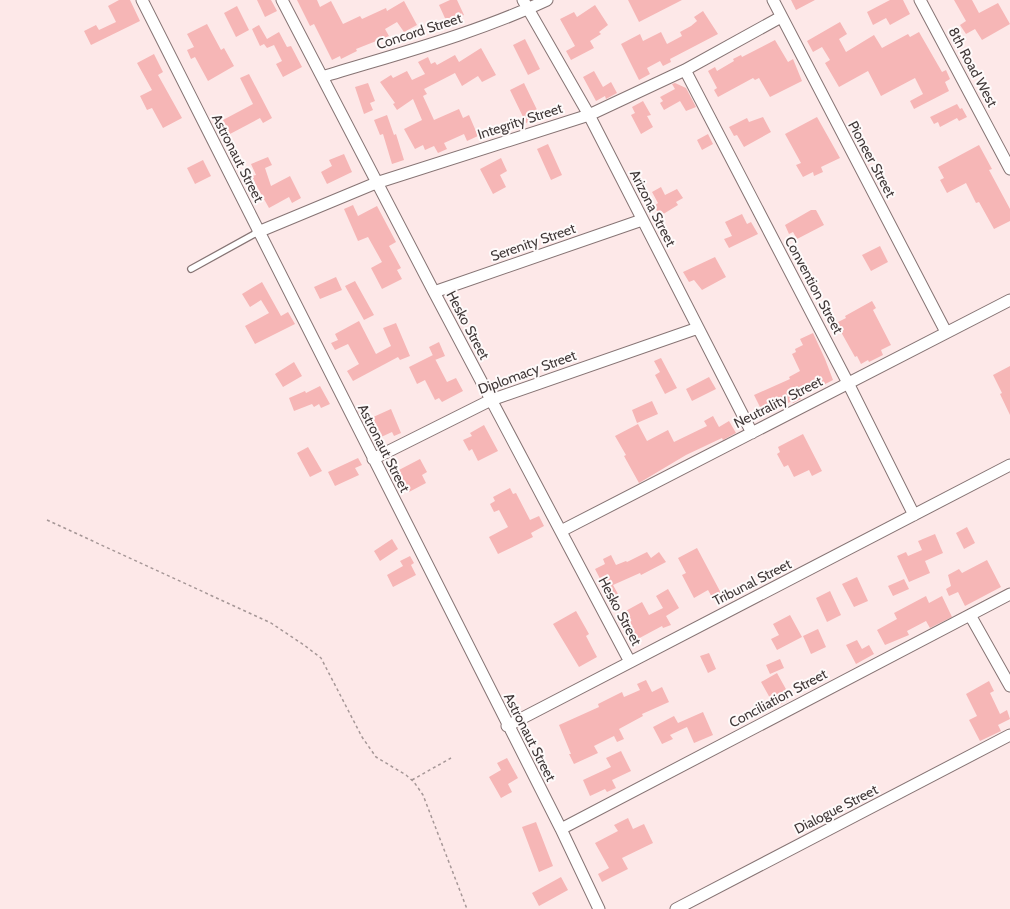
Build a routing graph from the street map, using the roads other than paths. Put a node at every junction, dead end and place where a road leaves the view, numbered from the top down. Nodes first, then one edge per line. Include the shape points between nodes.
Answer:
1 (142, 0) edge
2 (282, 0) edge
3 (546, 0) edge
4 (773, 0) edge
5 (920, 0) edge
6 (525, 5) edge
7 (781, 17) junction
8 (685, 70) junction
9 (322, 77) junction
10 (589, 115) junction
11 (1010, 169) edge
12 (376, 183) junction
13 (642, 220) junction
14 (258, 232) junction
15 (191, 269) dead end
16 (434, 292) junction
17 (1010, 300) edge
18 (698, 328) junction
19 (946, 332) junction
20 (848, 383) junction
21 (491, 400) junction
22 (752, 433) junction
23 (373, 459) junction
24 (1010, 465) edge
25 (914, 515) junction
26 (561, 530) junction
27 (1010, 594) edge
28 (970, 615) junction
29 (630, 662) junction
30 (1010, 686) edge
31 (507, 726) junction
32 (1010, 736) edge
33 (561, 829) junction
34 (599, 909) edge
35 (676, 909) edge

1 - 14 street, Astronaut Street
2 - 9 street, Hesko Street
3 - 6 street, Concord Street
4 - 7 street, Pioneer Street
5 - 11 street, 8th Road West
6 - 9 street, Concord Street via 458,34
6 - 10 street, Arizona Street
7 - 8 street, Integrity Street
7 - 19 street, Pioneer Street
8 - 10 street, Integrity Street
8 - 20 street, Convention Street
9 - 12 street, Hesko Street
10 - 12 street, Integrity Street
10 - 13 street, Arizona Street
12 - 14 street, Integrity Street
12 - 16 street, Hesko Street
13 - 16 street, Serenity Street
13 - 18 street, Arizona Street
14 - 15 lane
14 - 23 street, Astronaut Street
16 - 21 street, Hesko Street
17 - 19 street, Neutrality Street
18 - 21 street, Diplomacy Street
18 - 22 street, Arizona Street
19 - 20 street, Neutrality Street
20 - 22 street, Neutrality Street
20 - 25 street, Convention Street
21 - 23 street, Diplomacy Street
21 - 26 street, Hesko Street
22 - 26 street, Neutrality Street
23 - 31 street, Astronaut Street
24 - 25 street, Tribunal Street
25 - 29 street, Tribunal Street
26 - 29 street, Hesko Street
27 - 28 street, Conciliation Street
28 - 30 street
28 - 33 street, Conciliation Street
29 - 31 street, Tribunal Street
31 - 33 street, Astronaut Street
32 - 35 street, Dialogue Street
33 - 34 street, Astronaut Street

